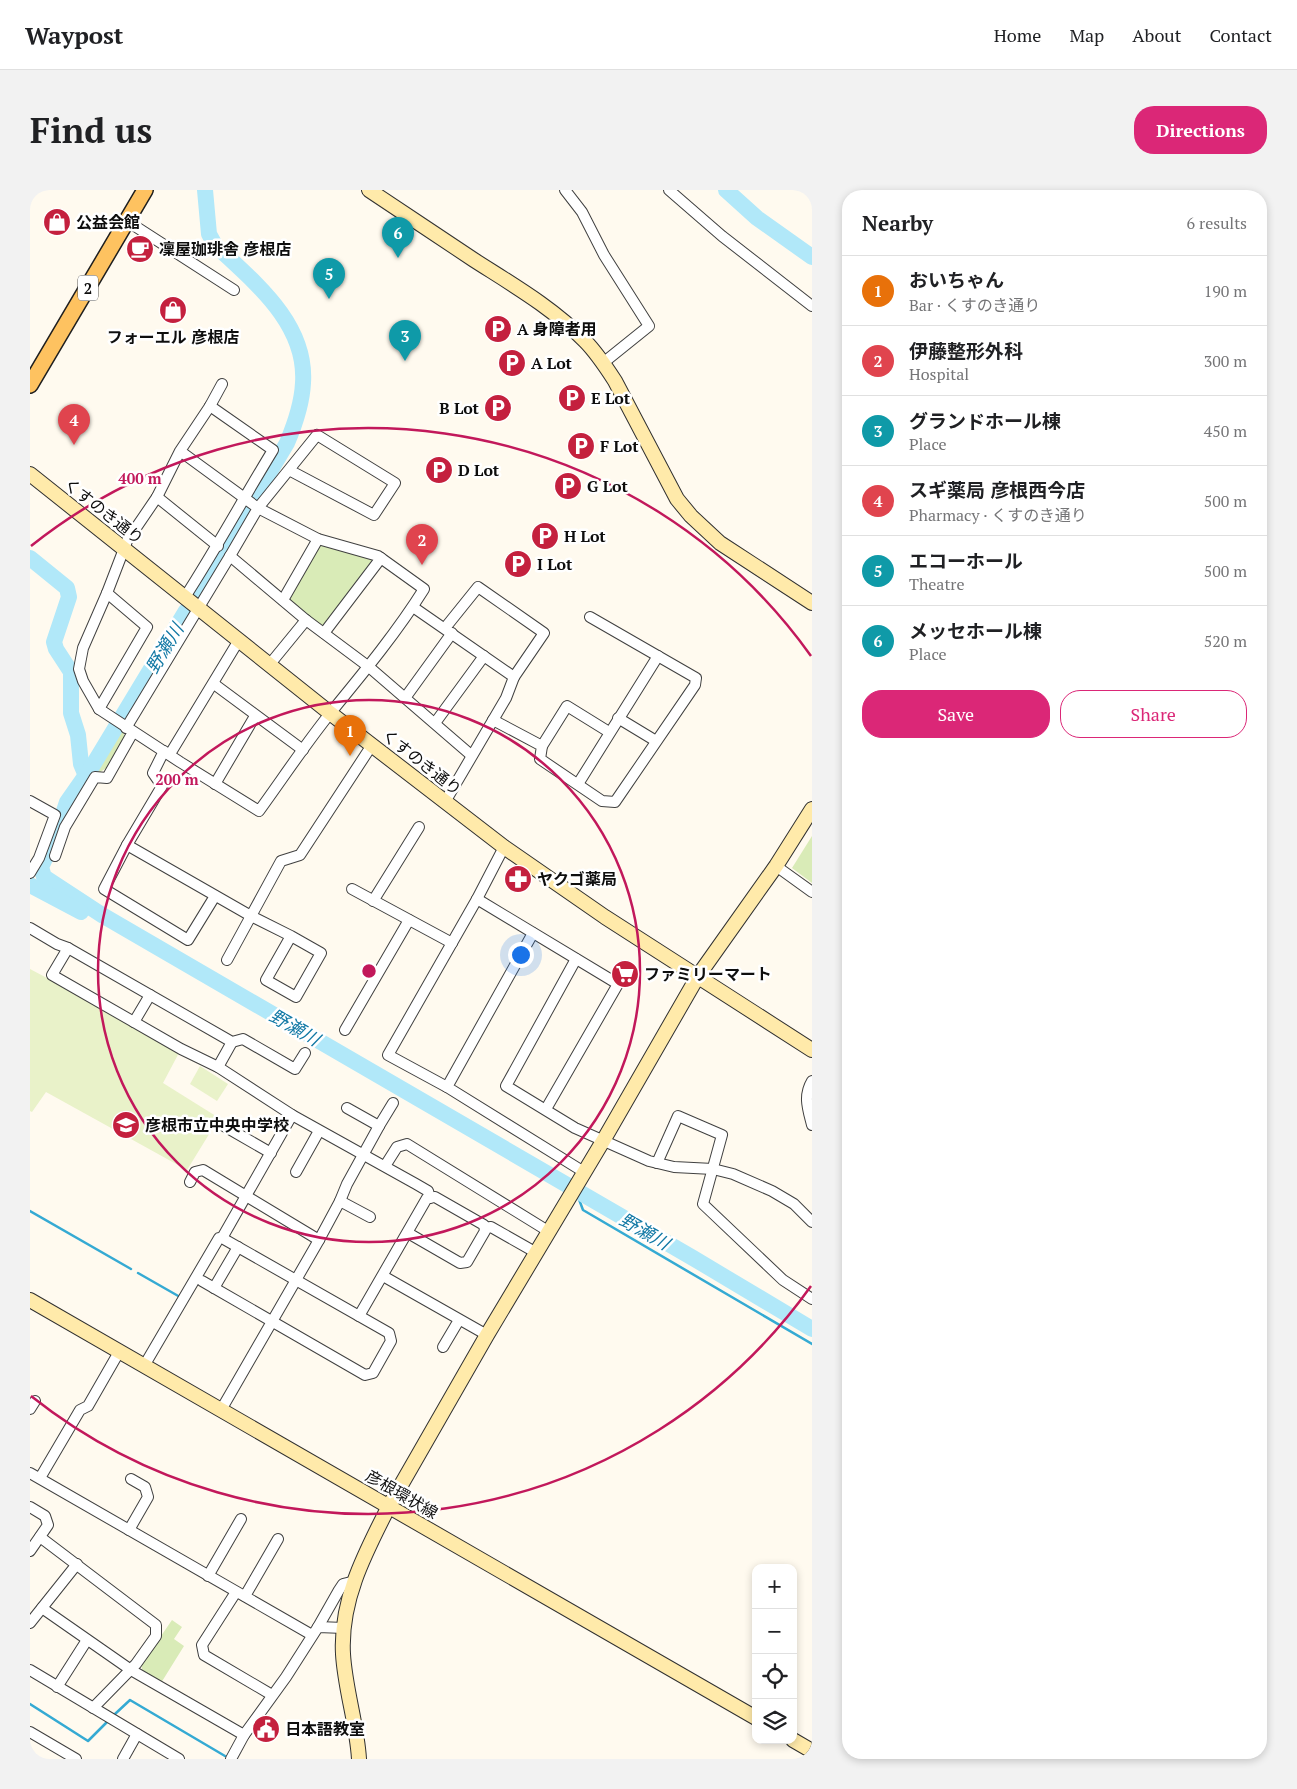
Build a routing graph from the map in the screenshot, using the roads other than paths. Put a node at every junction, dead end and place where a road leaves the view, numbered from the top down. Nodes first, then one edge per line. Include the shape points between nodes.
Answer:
1 (145, 190) edge
2 (369, 190) edge
3 (565, 190) edge
4 (669, 190) edge
5 (127, 222) junction
6 (234, 290) dead end
7 (812, 306) edge
8 (603, 363) junction
9 (222, 384) dead end
10 (30, 385) edge
11 (210, 406) junction
12 (180, 452) junction
13 (288, 470) junction
14 (30, 474) edge
15 (157, 497) junction
16 (251, 503) junction
17 (318, 540) junction
18 (218, 546) junction
19 (124, 549) junction
20 (230, 556) junction
21 (381, 558) junction
22 (107, 593) junction
23 (185, 597) junction
24 (283, 600) junction
25 (812, 603) edge
26 (413, 606) junction
27 (199, 608) junction
28 (590, 617) dead end
29 (306, 620) junction
30 (448, 631) junction
31 (324, 633) junction
32 (239, 640) junction
33 (484, 656) junction
34 (658, 656) junction
35 (270, 664) junction
36 (369, 667) junction
37 (514, 677) junction
38 (214, 684) junction
39 (405, 698) junction
40 (99, 709) junction
41 (330, 713) junction
42 (255, 716) junction
43 (618, 718) junction
44 (493, 720) junction
45 (435, 723) junction
46 (124, 726) junction
47 (609, 732) junction
48 (656, 741) junction
49 (372, 744) junction
50 (542, 746) junction
51 (304, 750) junction
52 (167, 753) junction
53 (471, 755) junction
54 (215, 784) junction
55 (578, 784) junction
56 (30, 801) edge
57 (445, 802) junction
58 (812, 809) edge
59 (420, 827) dead end
60 (128, 845) junction
61 (504, 847) junction
62 (55, 856) dead end
63 (776, 866) junction
64 (30, 873) edge
65 (352, 889) dead end
66 (812, 892) edge
67 (215, 896) junction
68 (478, 899) junction
69 (373, 901) junction
70 (252, 916) junction
71 (409, 920) junction
72 (30, 928) edge
73 (533, 933) junction
74 (291, 936) junction
75 (452, 943) junction
76 (68, 948) junction
77 (576, 959) junction
78 (227, 960) dead end
79 (698, 976) junction
80 (150, 995) junction
81 (134, 1022) junction
82 (345, 1030) dead end
83 (232, 1042) junction
84 (812, 1050) edge
85 (305, 1053) dead end
86 (218, 1067) junction
87 (812, 1081) edge
88 (447, 1087) junction
89 (393, 1104) dead end
90 (347, 1108) dead end
91 (546, 1109) junction
92 (292, 1115) junction
93 (811, 1119) edge
94 (224, 1126) dead end
95 (379, 1126) junction
96 (319, 1131) junction
97 (603, 1141) junction
98 (271, 1153) junction
99 (363, 1155) junction
100 (657, 1163) junction
101 (385, 1166) junction
102 (713, 1169) junction
103 (296, 1172) dead end
104 (582, 1176) junction
105 (190, 1182) dead end
106 (246, 1196) junction
107 (430, 1198) junction
108 (340, 1201) junction
109 (370, 1217) dead end
110 (812, 1222) edge
111 (485, 1228) junction
112 (548, 1231) junction
113 (408, 1233) junction
114 (222, 1238) junction
115 (319, 1240) junction
116 (238, 1247) junction
117 (535, 1252) junction
118 (382, 1276) junction
119 (296, 1280) junction
120 (202, 1281) dead end
121 (214, 1288) junction
122 (812, 1299) edge
123 (30, 1300) edge
124 (359, 1316) junction
125 (459, 1320) junction
126 (272, 1322) junction
127 (487, 1335) junction
128 (444, 1347) dead end
129 (119, 1352) junction
130 (144, 1366) junction
131 (221, 1410) junction
132 (30, 1473) edge
133 (40, 1478) junction
134 (131, 1479) dead end
135 (389, 1506) junction
136 (30, 1507) edge
137 (241, 1518) dead end
138 (129, 1530) junction
139 (40, 1536) junction
140 (278, 1539) dead end
141 (30, 1552) edge
142 (77, 1564) junction
143 (208, 1576) junction
144 (355, 1581) junction
145 (241, 1594) junction
146 (42, 1608) junction
147 (30, 1623) edge
148 (344, 1628) junction
149 (315, 1631) junction
150 (87, 1640) junction
151 (30, 1670) edge
152 (131, 1670) junction
153 (57, 1686) junction
154 (272, 1695) junction
155 (93, 1708) junction
156 (752, 1716) edge
157 (30, 1732) edge
158 (137, 1734) junction
159 (244, 1736) junction
160 (797, 1742) edge
161 (812, 1751) edge
162 (64, 1756) edge
163 (76, 1759) edge
164 (123, 1759) edge
165 (179, 1759) edge
166 (231, 1759) edge
167 (359, 1759) edge

1 - 5 main road, 2
2 - 8 street via 555,314 587,343
3 - 8 street via 582,212 604,255 649,326
4 - 7 street
5 - 6 street
5 - 10 main road, 2
8 - 25 street via 678,499 691,516 720,543
9 - 11 street
11 - 12 street
11 - 16 street via 274,450
12 - 15 street
12 - 16 street
13 - 13 street via 374,515 395,483 316,434
13 - 16 street
14 - 19 street, くすのき通り
15 - 18 street
15 - 19 street
16 - 17 street
16 - 18 street
16 - 20 street
17 - 21 street
17 - 24 street
18 - 23 street
19 - 22 street
19 - 23 street, くすのき通り
20 - 24 street
20 - 27 street
21 - 26 street via 424,589
21 - 31 street
22 - 40 street via 83,648 79,669
22 - 40 street via 147,626
23 - 27 street, くすのき通り
24 - 29 street
26 - 30 street
26 - 36 street
27 - 32 street, くすのき通り
27 - 46 street
28 - 34 street
29 - 31 street
29 - 35 street
30 - 33 street
30 - 37 street via 478,587 544,633
30 - 39 street
31 - 36 street
32 - 35 street, くすのき通り
32 - 38 street
33 - 37 street
33 - 45 street
34 - 43 street
34 - 48 street via 696,678 695,685
35 - 41 street, くすのき通り
36 - 39 street
36 - 41 street
37 - 44 street
38 - 42 street
38 - 52 street
39 - 45 street
40 - 46 street
41 - 49 street, くすのき通り
41 - 51 street
42 - 51 street
42 - 54 street
43 - 47 street
43 - 48 street
44 - 50 street
44 - 53 street
45 - 53 street
46 - 52 street
46 - 62 street via 107,778 94,777 65,827
47 - 50 street via 567,706
47 - 55 street
48 - 55 street via 615,802 602,801
49 - 57 street, くすのき通り
49 - 70 street via 300,855 281,861
50 - 55 street via 540,759
51 - 54 street via 259,811
52 - 54 street
52 - 60 street via 153,773 162,786
53 - 57 street
56 - 64 street via 55,815
57 - 61 street, くすのき通り
58 - 63 street
59 - 69 street
60 - 67 street
60 - 67 street via 104,889 188,940
61 - 68 street
61 - 79 street, くすのき通り
63 - 66 street
63 - 79 street
65 - 69 street
67 - 70 street
68 - 73 street
68 - 75 street
69 - 71 street
70 - 74 street
70 - 78 street
71 - 75 street
71 - 82 street
72 - 76 street
73 - 77 street
73 - 88 street
74 - 74 street via 266,980 296,997 321,953
75 - 88 street via 388,1055
76 - 80 street
76 - 81 street via 52,975
77 - 91 street via 506,1086
77 - 91 street via 618,984
79 - 84 street, くすのき通り
79 - 97 street
80 - 81 street
80 - 83 street
81 - 86 street
83 - 85 street via 243,1039 295,1069
83 - 86 street
86 - 92 street
87 - 93 street via 806,1098
88 - 104 street
89 - 95 street
90 - 95 street
91 - 97 street
92 - 96 street
92 - 98 street
94 - 98 street
95 - 99 street
96 - 99 street
96 - 103 street
97 - 100 street
97 - 104 street
98 - 106 street
99 - 101 street
99 - 108 street
100 - 102 street
100 - 102 street via 678,1116 722,1135
101 - 107 street via 428,1191
101 - 112 street via 397,1147 407,1144
102 - 110 street via 772,1191 794,1204
102 - 122 street via 703,1204 783,1280
104 - 112 street
105 - 106 street via 195,1172 203,1170
106 - 114 street
106 - 115 street
107 - 111 street via 435,1197
107 - 113 street via 427,1198
108 - 109 street
108 - 115 street
111 - 113 street via 467,1262 460,1263
111 - 117 street via 491,1227
112 - 117 street
113 - 118 street
114 - 116 street
114 - 130 street via 219,1238
115 - 119 street
116 - 119 street
116 - 121 street
117 - 127 street
118 - 124 street
118 - 125 street
119 - 124 street
119 - 126 street
120 - 121 street
121 - 126 street
123 - 129 street, 彦根環状線
124 - 126 street via 389,1334 391,1341 373,1373 365,1375
125 - 127 street
125 - 128 street
126 - 131 street
127 - 135 street
129 - 130 street, 彦根環状線
129 - 133 street
130 - 131 street, 彦根環状線
131 - 135 street, 彦根環状線
132 - 133 street
133 - 138 street
134 - 138 street via 145,1487 148,1498
135 - 144 street
135 - 156 street, 彦根環状線
136 - 139 street via 45,1516 48,1525
137 - 143 street
138 - 143 street
139 - 141 street
139 - 142 street
140 - 145 street
142 - 146 street
142 - 152 street via 156,1625 156,1636
143 - 145 street
144 - 148 street
144 - 149 street via 344,1584 339,1590
145 - 149 street
145 - 154 street via 202,1644 204,1654
146 - 147 street
146 - 150 street
148 - 149 street
148 - 167 street via 344,1661
149 - 154 street
150 - 152 street
150 - 153 street
151 - 153 street
152 - 155 street
152 - 159 street
153 - 155 street
154 - 159 street
155 - 158 street
157 - 162 street
158 - 164 street
158 - 165 street
159 - 166 street
160 - 161 street
162 - 163 street

